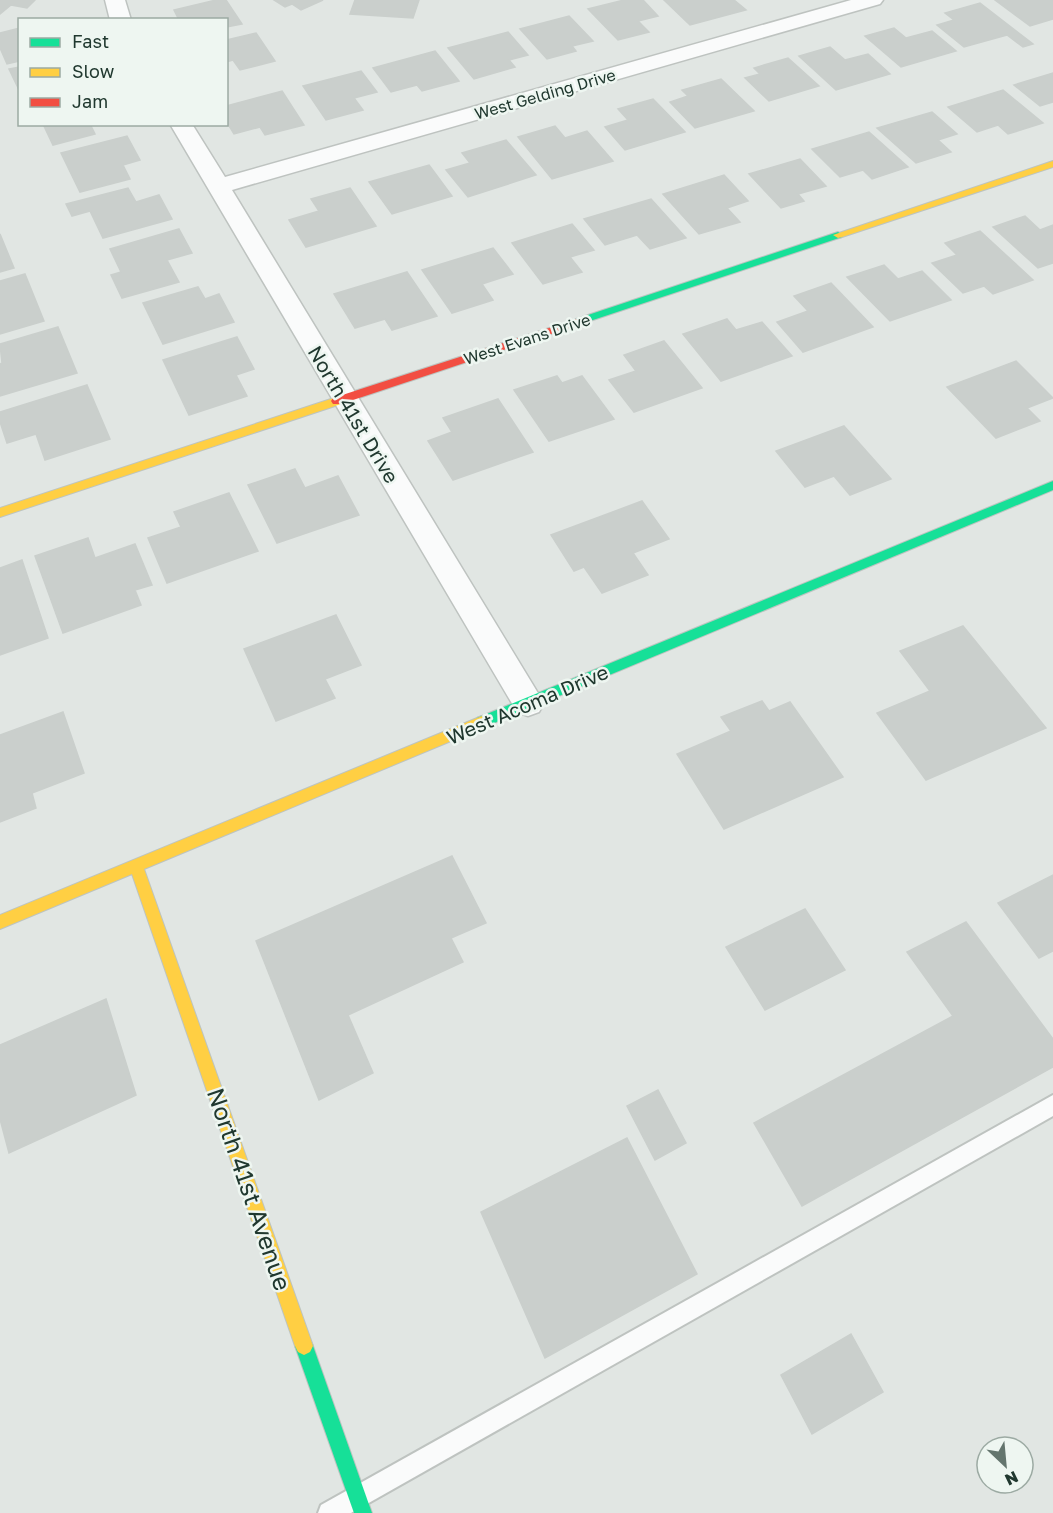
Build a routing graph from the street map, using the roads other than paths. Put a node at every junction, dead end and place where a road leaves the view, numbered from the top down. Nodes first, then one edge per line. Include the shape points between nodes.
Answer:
1 (115, 0) edge
2 (873, 0) edge
3 (120, 18) edge
4 (182, 126) edge
5 (1053, 164) edge
6 (217, 187) junction
7 (345, 400) junction
8 (1053, 485) edge
9 (0, 513) edge
10 (528, 703) junction
11 (136, 866) junction
12 (0, 922) edge
13 (1053, 1105) edge
14 (360, 1505) edge
15 (329, 1513) edge

1 - 3 street
2 - 6 street, West Gelding Drive
4 - 6 street, North 41st Drive
5 - 7 street, West Evans Drive
6 - 7 street, North 41st Drive
7 - 9 street, West Evans Drive
7 - 10 street, North 41st Drive
8 - 10 street, West Acoma Drive
10 - 11 street, West Acoma Drive
11 - 12 street, West Acoma Drive
11 - 14 street, North 41st Avenue
13 - 14 lane
14 - 15 lane

